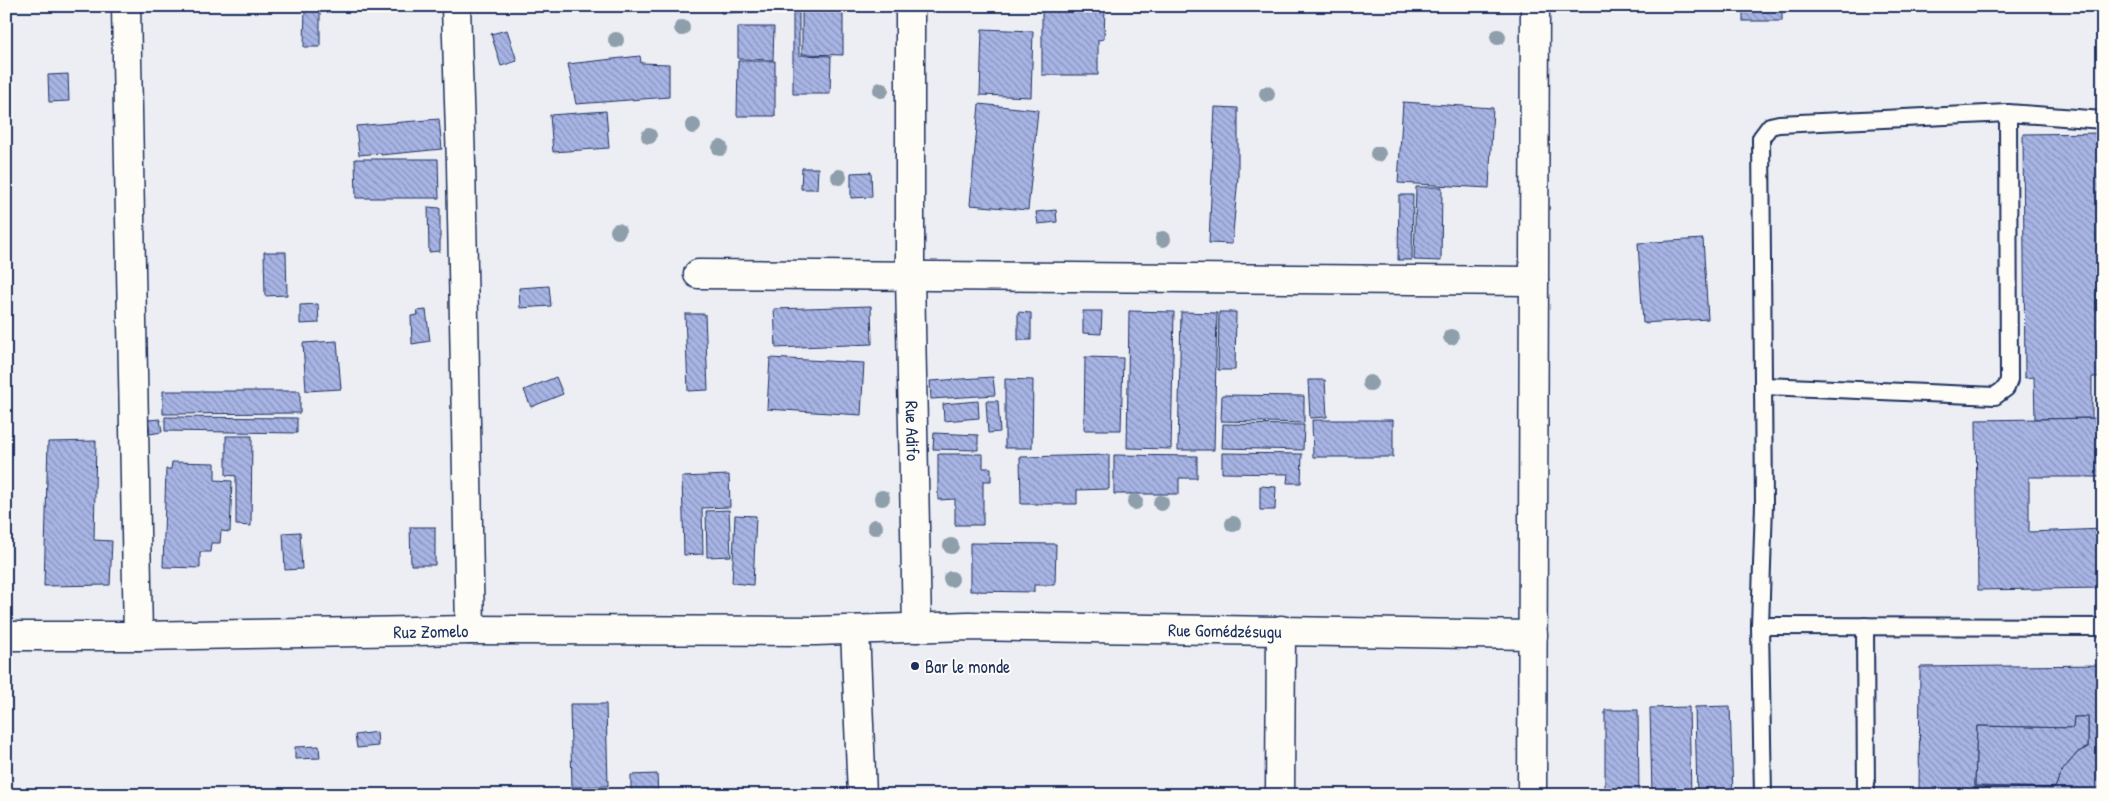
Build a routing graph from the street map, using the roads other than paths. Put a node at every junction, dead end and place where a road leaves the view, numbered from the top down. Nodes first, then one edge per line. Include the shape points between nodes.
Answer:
1 (126, 6) edge
2 (456, 6) edge
3 (910, 6) edge
4 (1535, 6) edge
5 (2008, 113) junction
6 (2103, 120) edge
7 (698, 274) dead end
8 (910, 276) junction
9 (1534, 281) junction
10 (1764, 386) junction
11 (1760, 626) junction
12 (1865, 626) junction
13 (2103, 626) edge
14 (917, 628) junction
15 (470, 630) junction
16 (856, 630) junction
17 (1281, 630) junction
18 (1532, 635) junction
19 (6, 636) edge
20 (138, 636) junction
21 (862, 795) edge
22 (1280, 795) edge
23 (1532, 795) edge
24 (1763, 795) edge
25 (1866, 795) edge

1 - 20 street
2 - 15 street
3 - 8 street, Rue Adifo
4 - 9 street
5 - 6 lane
5 - 10 lane via 1779,124 1765,131 1761,138
5 - 10 lane via 2009,380 2006,388 1995,396
7 - 8 street
8 - 9 street
8 - 14 street, Rue Adifo
9 - 18 street
10 - 11 lane
11 - 12 lane
11 - 24 lane
12 - 13 lane
12 - 25 lane
14 - 16 street
14 - 17 street, Rue Gomédzésugu
15 - 16 street, Ruz Zomelo
15 - 20 street, Ruz Zomelo
16 - 21 street
17 - 18 street, Rue Gomédzésugu
17 - 22 street
18 - 23 street
19 - 20 street, Ruz Zomelo

